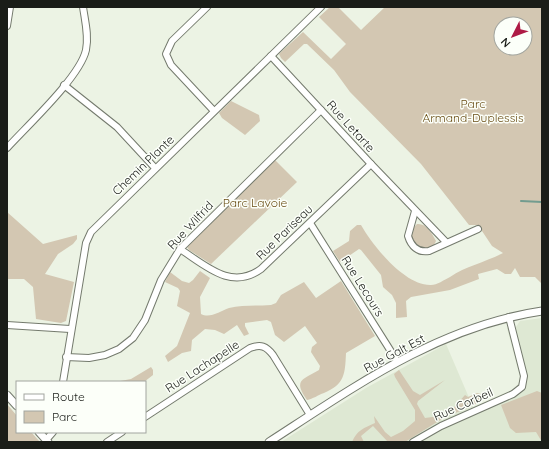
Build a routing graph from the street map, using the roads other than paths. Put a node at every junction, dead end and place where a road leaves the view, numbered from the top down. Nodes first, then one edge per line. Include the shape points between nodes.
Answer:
1 (10, 7) edge
2 (83, 7) edge
3 (207, 7) edge
4 (319, 8) edge
5 (7, 26) edge
6 (271, 56) junction
7 (64, 85) junction
8 (321, 110) junction
9 (214, 111) junction
10 (7, 148) edge
11 (371, 164) junction
12 (155, 168) junction
13 (415, 211) junction
14 (310, 223) junction
15 (478, 229) dead end
16 (446, 242) junction
17 (180, 249) junction
18 (542, 311) edge
19 (509, 317) junction
20 (7, 325) edge
21 (70, 330) junction
22 (66, 357) junction
23 (397, 361) junction
24 (63, 381) edge
25 (7, 395) edge
26 (16, 405) edge
27 (310, 415) junction
28 (146, 416) edge
29 (40, 433) edge
30 (120, 433) edge
31 (47, 441) edge
32 (107, 442) edge
33 (269, 442) edge
34 (413, 442) edge

1 - 5 street
2 - 7 street via 87,41 85,52
3 - 9 street via 172,41 166,54 171,65
4 - 6 street, Chemin Plante
6 - 8 street, Rue Letarte
6 - 9 street, Chemin Plante
7 - 10 street
7 - 12 street via 117,127
8 - 11 street, Rue Letarte
8 - 17 street, Rue Wilfrid
9 - 12 street, Chemin Plante
11 - 13 street, Rue Letarte
11 - 14 street, Rue Pariseau
12 - 21 street, Chemin Plante via 88,237
13 - 16 street, Rue Letarte
13 - 16 street via 408,236 412,246 425,252
14 - 17 street, Rue Pariseau via 261,269 251,275 237,278 220,274
14 - 23 street, Rue Lecours
15 - 16 street
17 - 22 street, Rue Wilfrid via 161,280 145,320 133,338 119,349 105,355 89,358
18 - 19 street, Rue Galt Est
19 - 23 street, Rue Galt Est via 458,334
19 - 34 street, Rue Corbeil via 524,376 522,387 513,394 440,426
20 - 21 street
21 - 22 street, Chemin Plante
22 - 24 street, Chemin Plante
23 - 27 street, Rue Galt Est
25 - 26 street
27 - 28 street, Rue Lachapelle via 273,355 268,349 257,345
27 - 33 street, Rue Galt Est
29 - 31 street
30 - 32 street

